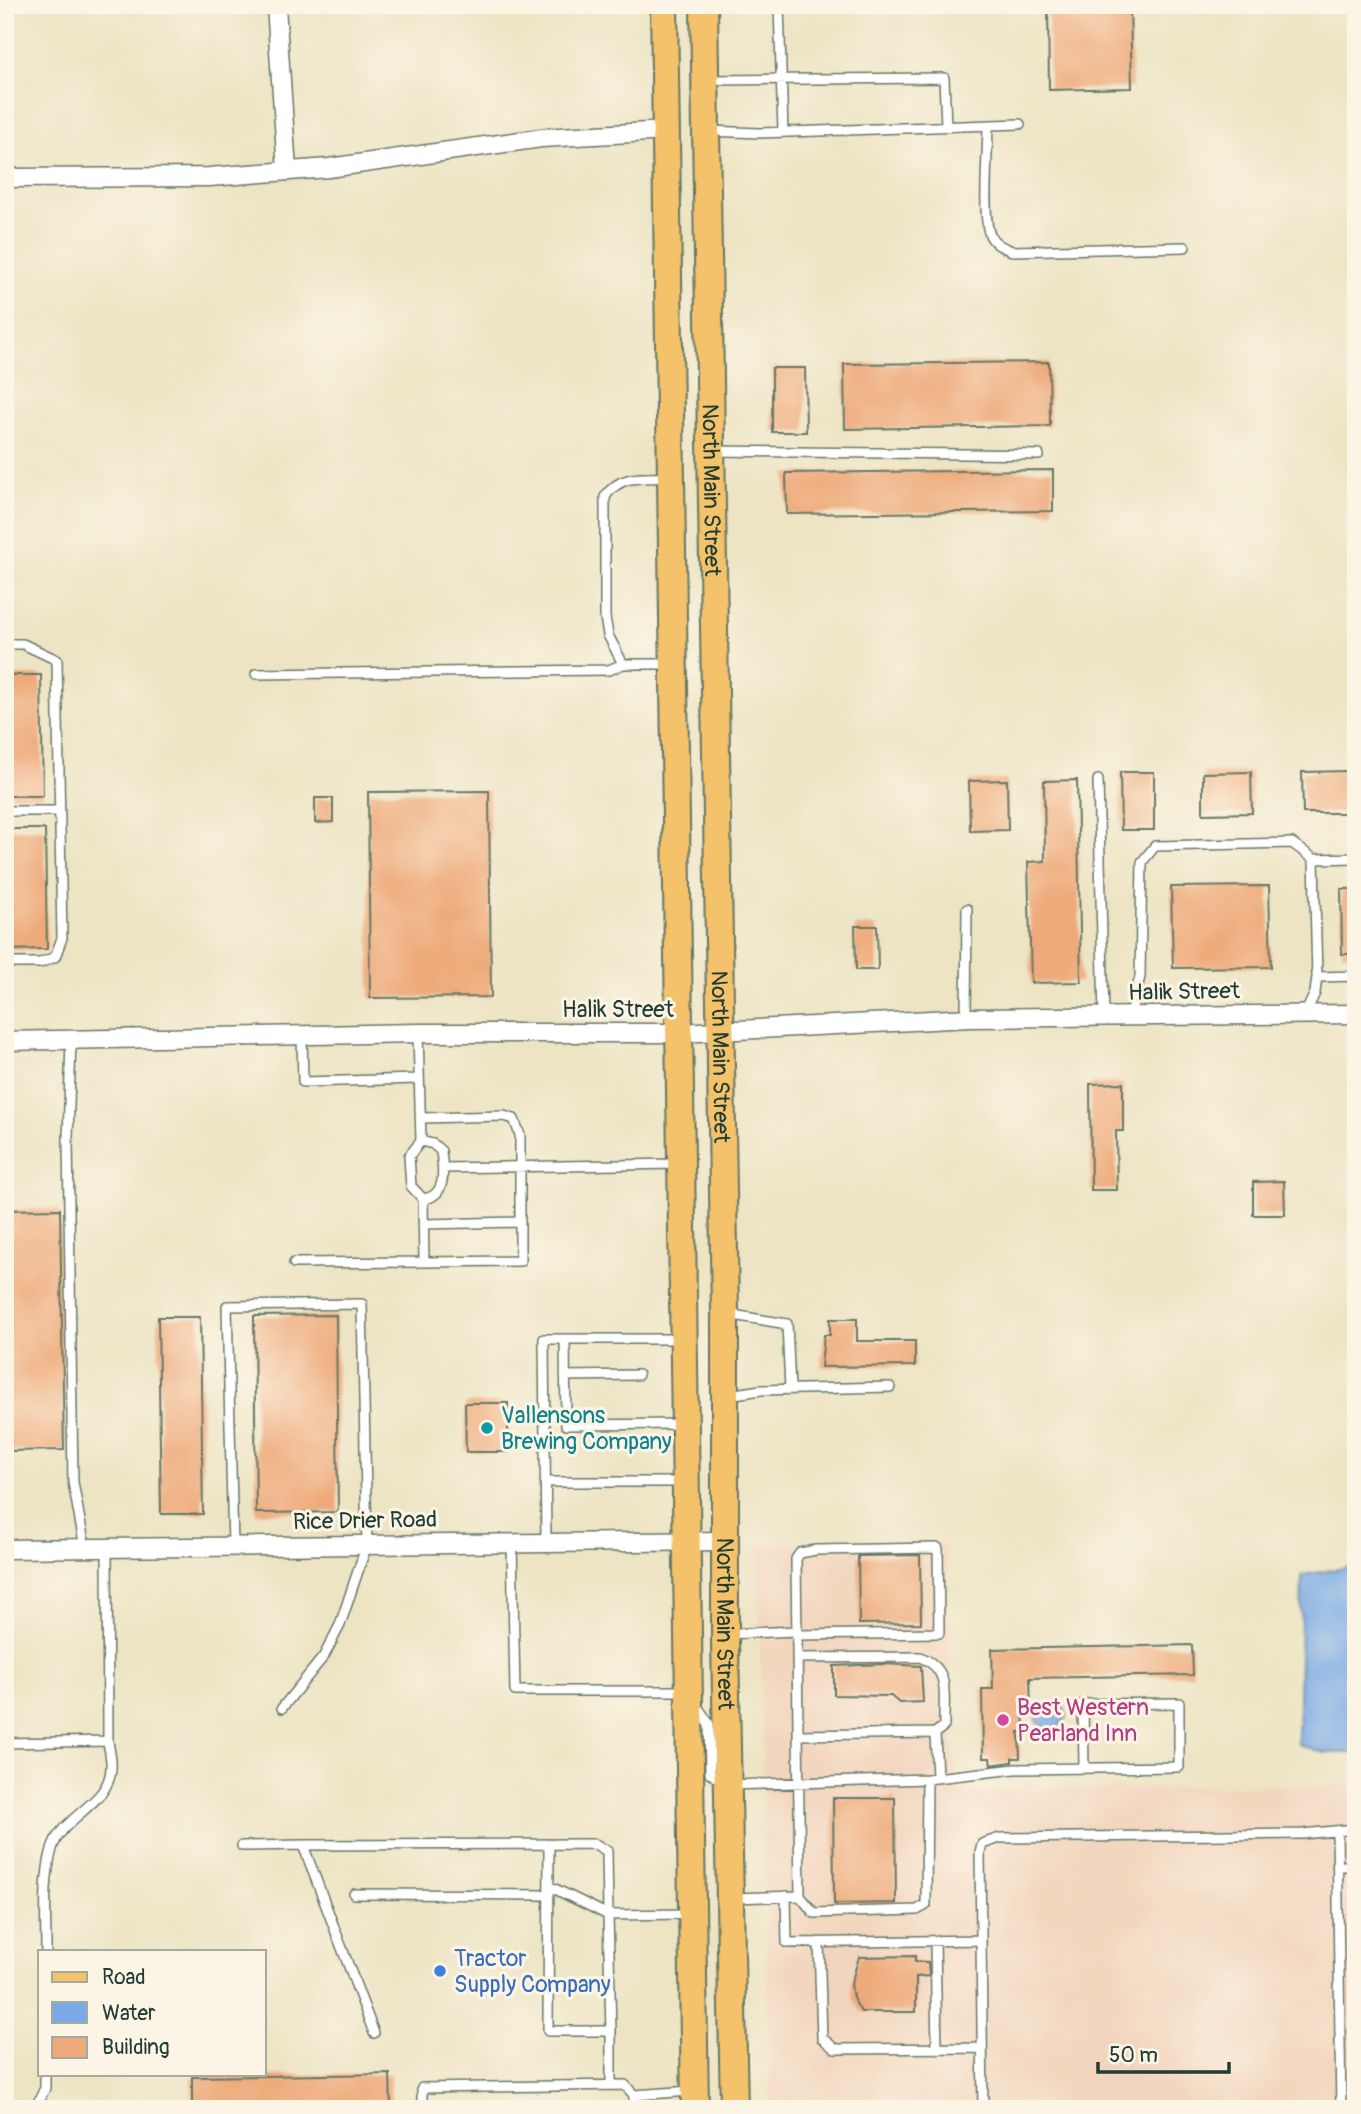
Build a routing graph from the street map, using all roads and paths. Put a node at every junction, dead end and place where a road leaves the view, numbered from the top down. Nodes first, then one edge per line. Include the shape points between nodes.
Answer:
1 (276, 5) edge
2 (664, 5) edge
3 (704, 5) edge
4 (779, 5) edge
5 (782, 79) junction
6 (705, 80) junction
7 (1020, 124) dead end
8 (988, 125) junction
9 (946, 126) junction
10 (667, 131) junction
11 (706, 131) junction
12 (783, 132) junction
13 (287, 172) junction
14 (5, 178) edge
15 (1185, 247) dead end
16 (711, 451) junction
17 (1039, 455) dead end
18 (672, 478) junction
19 (5, 644) edge
20 (715, 663) junction
21 (623, 664) junction
22 (673, 664) junction
23 (256, 674) dead end
24 (1098, 780) dead end
25 (5, 811) edge
26 (60, 811) junction
27 (1356, 858) edge
28 (1314, 859) junction
29 (967, 909) dead end
30 (5, 963) edge
31 (1356, 976) edge
32 (1317, 977) junction
33 (1305, 1014) junction
34 (1356, 1014) edge
35 (1104, 1016) junction
36 (1130, 1016) junction
37 (966, 1018) junction
38 (720, 1031) junction
39 (418, 1033) junction
40 (679, 1033) junction
41 (302, 1035) junction
42 (71, 1040) junction
43 (5, 1041) edge
44 (419, 1079) junction
45 (421, 1118) junction
46 (421, 1141) junction
47 (681, 1164) junction
48 (520, 1166) junction
49 (443, 1168) junction
50 (424, 1199) junction
51 (520, 1222) junction
52 (424, 1224) junction
53 (424, 1262) junction
54 (293, 1263) dead end
55 (725, 1314) junction
56 (565, 1339) junction
57 (684, 1339) junction
58 (638, 1375) dead end
59 (565, 1376) junction
60 (890, 1387) dead end
61 (790, 1389) junction
62 (726, 1396) junction
63 (684, 1424) junction
64 (545, 1482) junction
65 (686, 1482) junction
66 (726, 1541) junction
67 (512, 1542) junction
68 (546, 1542) junction
69 (687, 1542) junction
70 (367, 1544) junction
71 (233, 1546) junction
72 (107, 1547) junction
73 (85, 1548) junction
74 (5, 1549) edge
75 (797, 1633) junction
76 (725, 1634) junction
77 (797, 1658) junction
78 (688, 1691) junction
79 (282, 1708) dead end
80 (935, 1733) junction
81 (798, 1735) junction
82 (108, 1741) junction
83 (5, 1743) edge
84 (1084, 1768) junction
85 (932, 1778) junction
86 (799, 1781) junction
87 (728, 1785) junction
88 (1356, 1829) edge
89 (1337, 1831) junction
90 (549, 1844) junction
91 (303, 1845) junction
92 (242, 1846) dead end
93 (1338, 1866) junction
94 (1356, 1866) edge
95 (549, 1891) junction
96 (354, 1894) dead end
97 (786, 1896) junction
98 (800, 1896) junction
99 (731, 1898) junction
100 (691, 1914) junction
101 (608, 1915) junction
102 (981, 1940) junction
103 (935, 1941) junction
104 (819, 1942) junction
105 (46, 1950) edge
106 (611, 2031) junction
107 (374, 2033) dead end
108 (937, 2049) junction
109 (982, 2049) junction
110 (46, 2076) edge
111 (611, 2085) junction
112 (634, 2095) junction
113 (694, 2100) edge
114 (35, 2109) edge
115 (422, 2109) edge
116 (634, 2109) edge
117 (734, 2109) edge
118 (982, 2109) edge
119 (1341, 2109) edge

1 - 13 street
2 - 10 main road, North Main Street
3 - 6 main road, North Main Street
4 - 5 lane
5 - 6 lane
5 - 9 lane via 944,78
5 - 12 lane
6 - 11 main road, North Main Street
7 - 8 lane
8 - 9 lane
8 - 15 lane via 987,217 989,233 997,244 1012,251
9 - 12 lane
10 - 11 main road
10 - 13 street via 541,138
10 - 18 main road, North Main Street
11 - 12 lane
11 - 16 main road, North Main Street
13 - 14 street
16 - 17 lane
16 - 20 main road, North Main Street
18 - 21 lane via 627,478 605,496 605,617 608,635
18 - 22 main road, North Main Street
19 - 26 lane via 23,644 57,660
20 - 22 main road
20 - 38 main road, North Main Street
21 - 22 lane
21 - 23 lane via 609,670
22 - 40 main road, North Main Street
24 - 35 lane
25 - 26 lane
26 - 30 lane via 62,938 55,957 40,963
27 - 28 lane
28 - 32 lane
28 - 36 lane via 1292,843 1155,846 1142,862 1140,977
29 - 37 lane
31 - 32 lane
32 - 33 lane
33 - 34 street, Halik Street
33 - 36 street, Halik Street
35 - 36 street, Halik Street
35 - 37 street, Halik Street
37 - 38 street, Halik Street
38 - 40 street, Halik Street
38 - 55 main road, North Main Street
39 - 40 street, Halik Street
39 - 41 street, Halik Street
39 - 44 lane
40 - 47 main road, North Main Street
41 - 42 street, Halik Street
41 - 44 lane via 303,1082
42 - 43 street, Halik Street
42 - 73 lane via 73,1482
44 - 45 lane
45 - 46 lane
45 - 48 lane via 514,1119 519,1126
46 - 49 lane via 441,1151
46 - 50 lane via 409,1156 411,1186
47 - 48 lane
47 - 57 main road, North Main Street
48 - 49 lane
48 - 51 lane
49 - 50 lane via 443,1185
50 - 52 lane
51 - 52 lane
51 - 53 lane via 520,1261
52 - 53 lane
53 - 54 lane
55 - 61 lane via 787,1324
55 - 62 main road, North Main Street
56 - 57 lane
56 - 59 lane
56 - 64 lane via 544,1339
57 - 63 main road, North Main Street
58 - 59 lane
59 - 63 lane via 566,1425
60 - 61 lane
61 - 62 lane
62 - 66 main road, North Main Street
63 - 65 main road, North Main Street
64 - 65 lane
64 - 68 lane
65 - 69 main road, North Main Street
66 - 69 street, Rice Drier Road
66 - 76 main road, North Main Street
67 - 68 street, Rice Drier Road
67 - 70 street, Rice Drier Road
67 - 78 lane via 514,1691
68 - 69 street, Rice Drier Road
69 - 78 main road, North Main Street
70 - 71 street, Rice Drier Road
70 - 71 lane via 362,1304 227,1306
70 - 79 lane via 335,1635
71 - 72 street, Rice Drier Road
72 - 73 street, Rice Drier Road
72 - 82 lane
73 - 74 street, Rice Drier Road
75 - 75 lane via 939,1633 938,1548 800,1553 796,1559
75 - 76 lane
75 - 77 lane
76 - 87 main road, North Main Street
77 - 80 lane via 920,1657 935,1663 942,1674 944,1726
77 - 81 lane
78 - 87 lane via 709,1724 710,1773
78 - 100 main road, North Main Street
80 - 81 lane
80 - 85 lane
81 - 86 lane
82 - 83 lane
82 - 105 lane via 111,1770 101,1794 61,1830 52,1848
84 - 84 lane via 1179,1767 1179,1703 1083,1704
84 - 85 lane via 1015,1769
85 - 86 lane
85 - 98 lane via 926,1905 917,1910 814,1913
86 - 87 lane
86 - 98 lane
87 - 99 main road, North Main Street
88 - 89 lane
89 - 93 lane
89 - 102 lane via 988,1840 980,1852
90 - 91 lane
90 - 95 lane
90 - 101 lane via 595,1844 607,1851
91 - 92 lane
91 - 107 lane
93 - 94 lane
93 - 119 lane
95 - 96 lane
95 - 101 lane
95 - 106 lane via 548,2031
97 - 98 lane
97 - 99 lane
97 - 104 lane via 788,1943
99 - 117 main road, North Main Street
100 - 101 lane
100 - 113 main road, North Main Street
101 - 106 lane
102 - 103 lane
102 - 109 lane
103 - 104 lane
103 - 108 lane
104 - 108 lane via 822,2038 826,2043 835,2049
106 - 111 lane
108 - 109 lane
109 - 118 lane
110 - 114 lane
111 - 112 lane via 625,2085
111 - 115 lane via 422,2088
112 - 113 lane
112 - 116 lane

